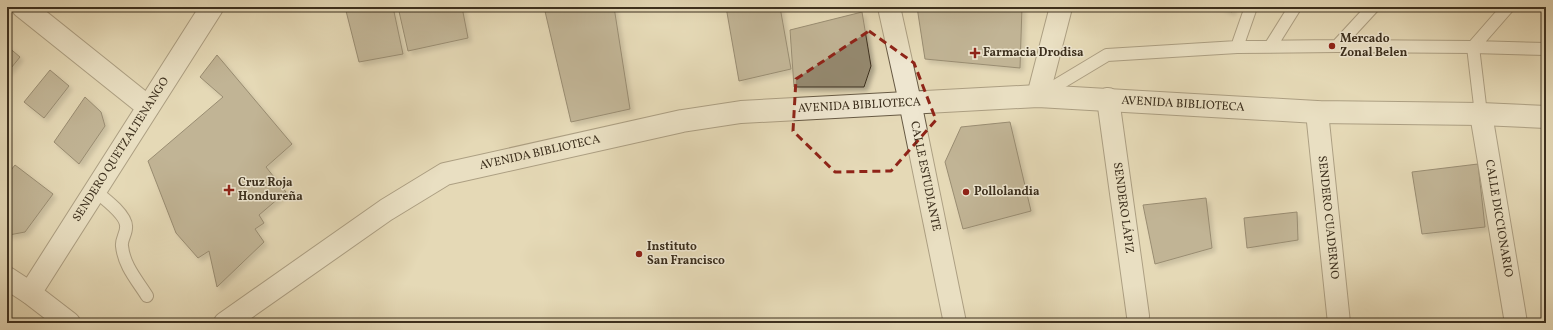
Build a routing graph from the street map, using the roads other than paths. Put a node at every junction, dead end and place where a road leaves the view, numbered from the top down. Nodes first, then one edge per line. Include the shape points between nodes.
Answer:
1 (23, 7) edge
2 (212, 7) edge
3 (889, 7) edge
4 (1061, 7) edge
5 (1251, 7) edge
6 (1295, 7) edge
7 (1373, 7) edge
8 (1508, 7) edge
9 (1337, 46) junction
10 (1237, 47) junction
11 (1270, 47) junction
12 (1473, 47) junction
13 (1546, 49) edge
14 (1038, 96) junction
15 (1108, 99) junction
16 (910, 102) junction
17 (148, 107) junction
18 (1317, 112) junction
19 (1481, 114) junction
20 (1546, 117) edge
21 (94, 191) junction
22 (7, 278) edge
23 (30, 294) junction
24 (147, 296) dead end
25 (1138, 316) dead end
26 (69, 323) edge
27 (225, 323) edge
28 (955, 323) edge
29 (1339, 323) edge
30 (1516, 323) edge

1 - 17 street
2 - 17 street, SENDERO QUETZALTENANGO
3 - 16 street, CALLE ESTUDIANTE
4 - 14 street
5 - 10 lane
6 - 11 lane
7 - 9 lane
8 - 12 lane
9 - 11 lane
9 - 12 lane
10 - 11 lane
10 - 14 lane via 1107,55
12 - 13 lane
12 - 19 lane
14 - 15 street, AVENIDA BIBLIOTECA
14 - 16 street, AVENIDA BIBLIOTECA
15 - 18 street, AVENIDA BIBLIOTECA
15 - 25 street, SENDERO LÁPIZ
16 - 27 street, AVENIDA BIBLIOTECA via 734,113 682,121 445,174 386,210
16 - 28 street, CALLE ESTUDIANTE
17 - 21 street, SENDERO QUETZALTENANGO
18 - 19 street, AVENIDA BIBLIOTECA
18 - 29 street, SENDERO CUADERNO
19 - 20 street, AVENIDA BIBLIOTECA
19 - 30 street, CALLE DICCIONARIO
21 - 23 street, SENDERO QUETZALTENANGO
21 - 24 lane via 108,201 123,218 127,227 122,245 127,266
22 - 23 street
23 - 26 street

